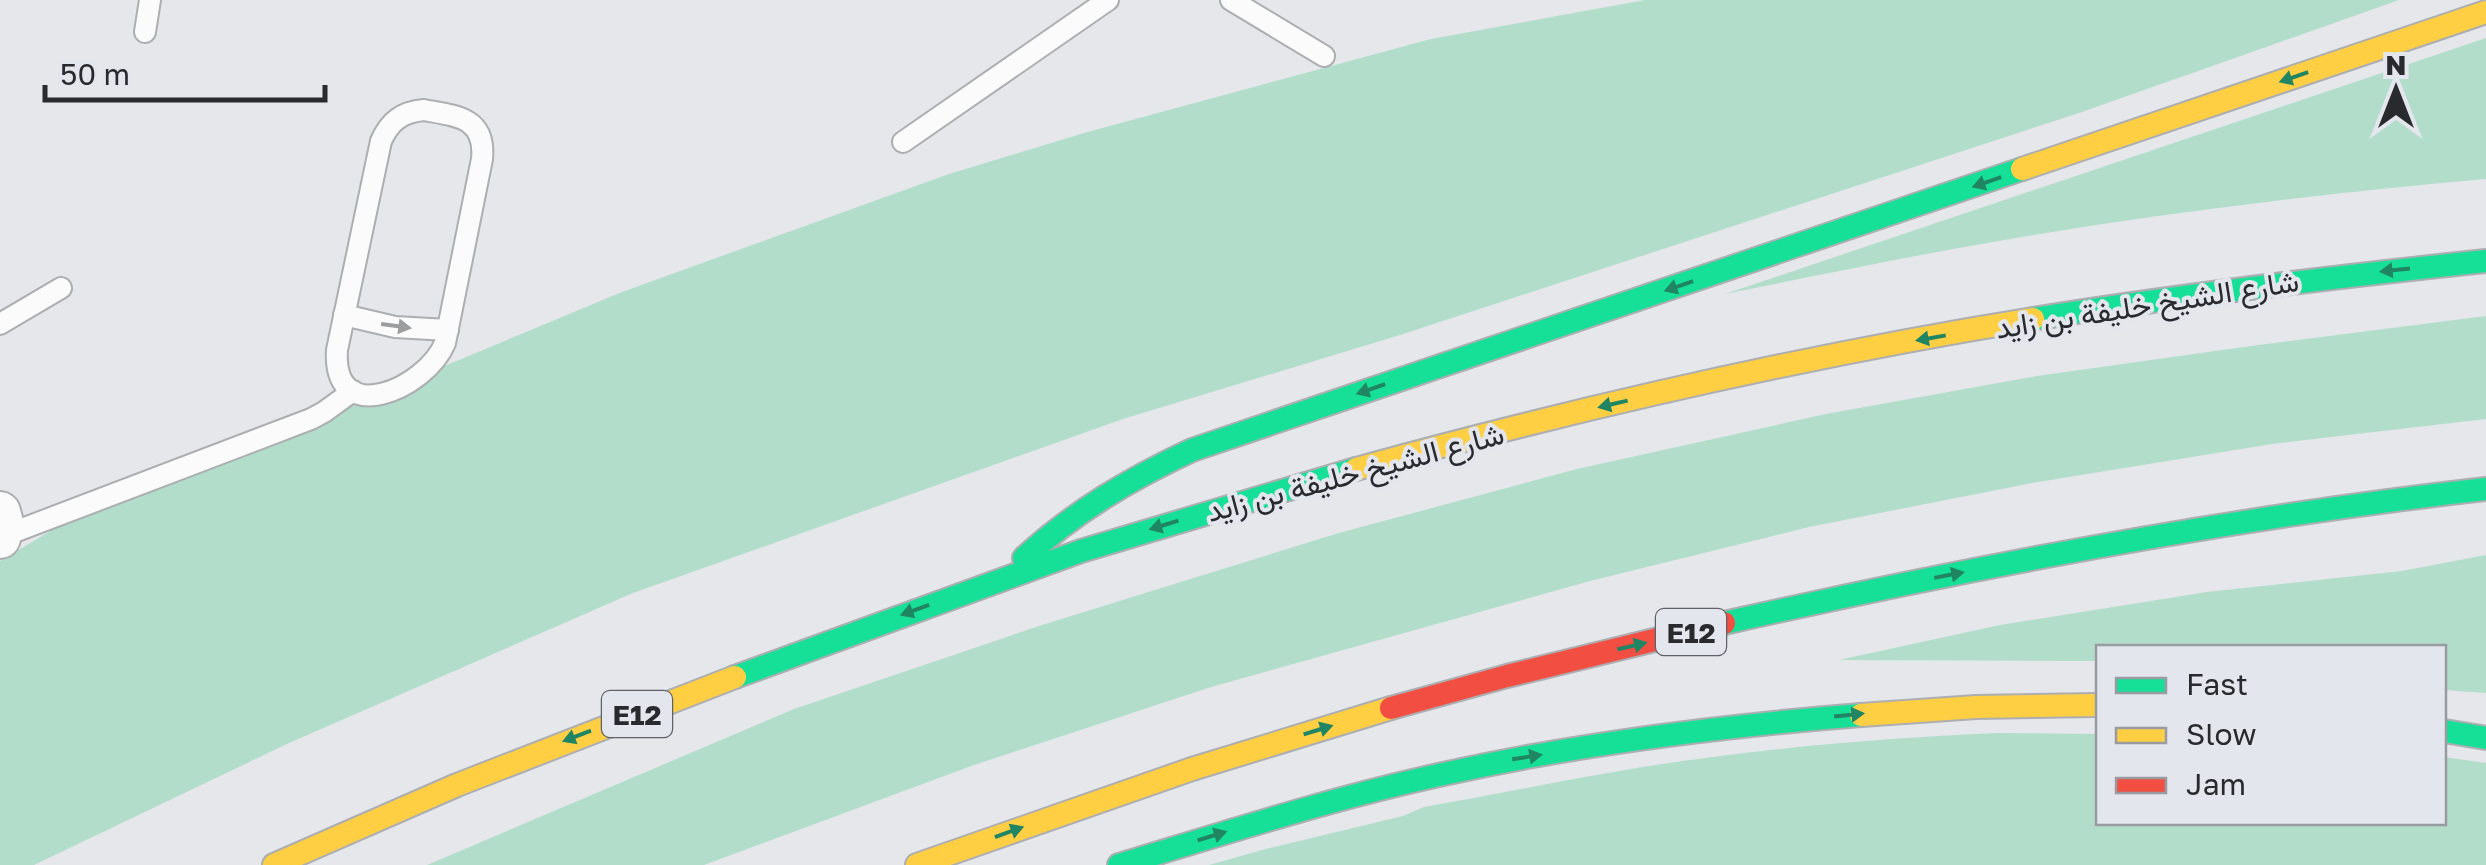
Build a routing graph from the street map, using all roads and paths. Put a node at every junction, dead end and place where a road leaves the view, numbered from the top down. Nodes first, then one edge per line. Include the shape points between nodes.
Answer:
1 (150, 0) edge
2 (1108, 0) edge
3 (1230, 0) edge
4 (2486, 12) edge
5 (145, 32) dead end
6 (1324, 56) dead end
7 (903, 142) dead end
8 (2486, 261) edge
9 (61, 288) dead end
10 (344, 315) junction
11 (0, 324) edge
12 (448, 330) junction
13 (353, 390) junction
14 (2486, 489) edge
15 (0, 512) edge
16 (0, 538) edge
17 (1006, 576) junction
18 (2096, 705) edge
19 (2446, 731) edge
20 (2486, 738) edge
21 (274, 865) edge
22 (918, 865) edge
23 (1119, 865) edge

1 - 5 lane
2 - 7 lane
3 - 6 lane
4 -> 17 highway via 1192,450 1110,492
8 -> 17 highway, شارع الشيخ خليفة بن زايد / E12 via 2115,306 1741,374 1376,464
9 - 11 lane
10 -> 12 lane
10 - 12 lane via 381,141 392,122 424,110 468,121 483,148
10 - 13 lane via 336,359
12 - 13 lane via 440,356 422,374 379,396
13 - 16 lane via 310,418
22 -> 14 highway, E12 via 1235,755 1558,663 2048,556
15 - 16 street
17 -> 21 highway, شارع الشيخ خليفة بن زايد / E12 via 568,740
23 -> 18 highway via 1406,782 1617,742 1906,710
19 - 20 highway

